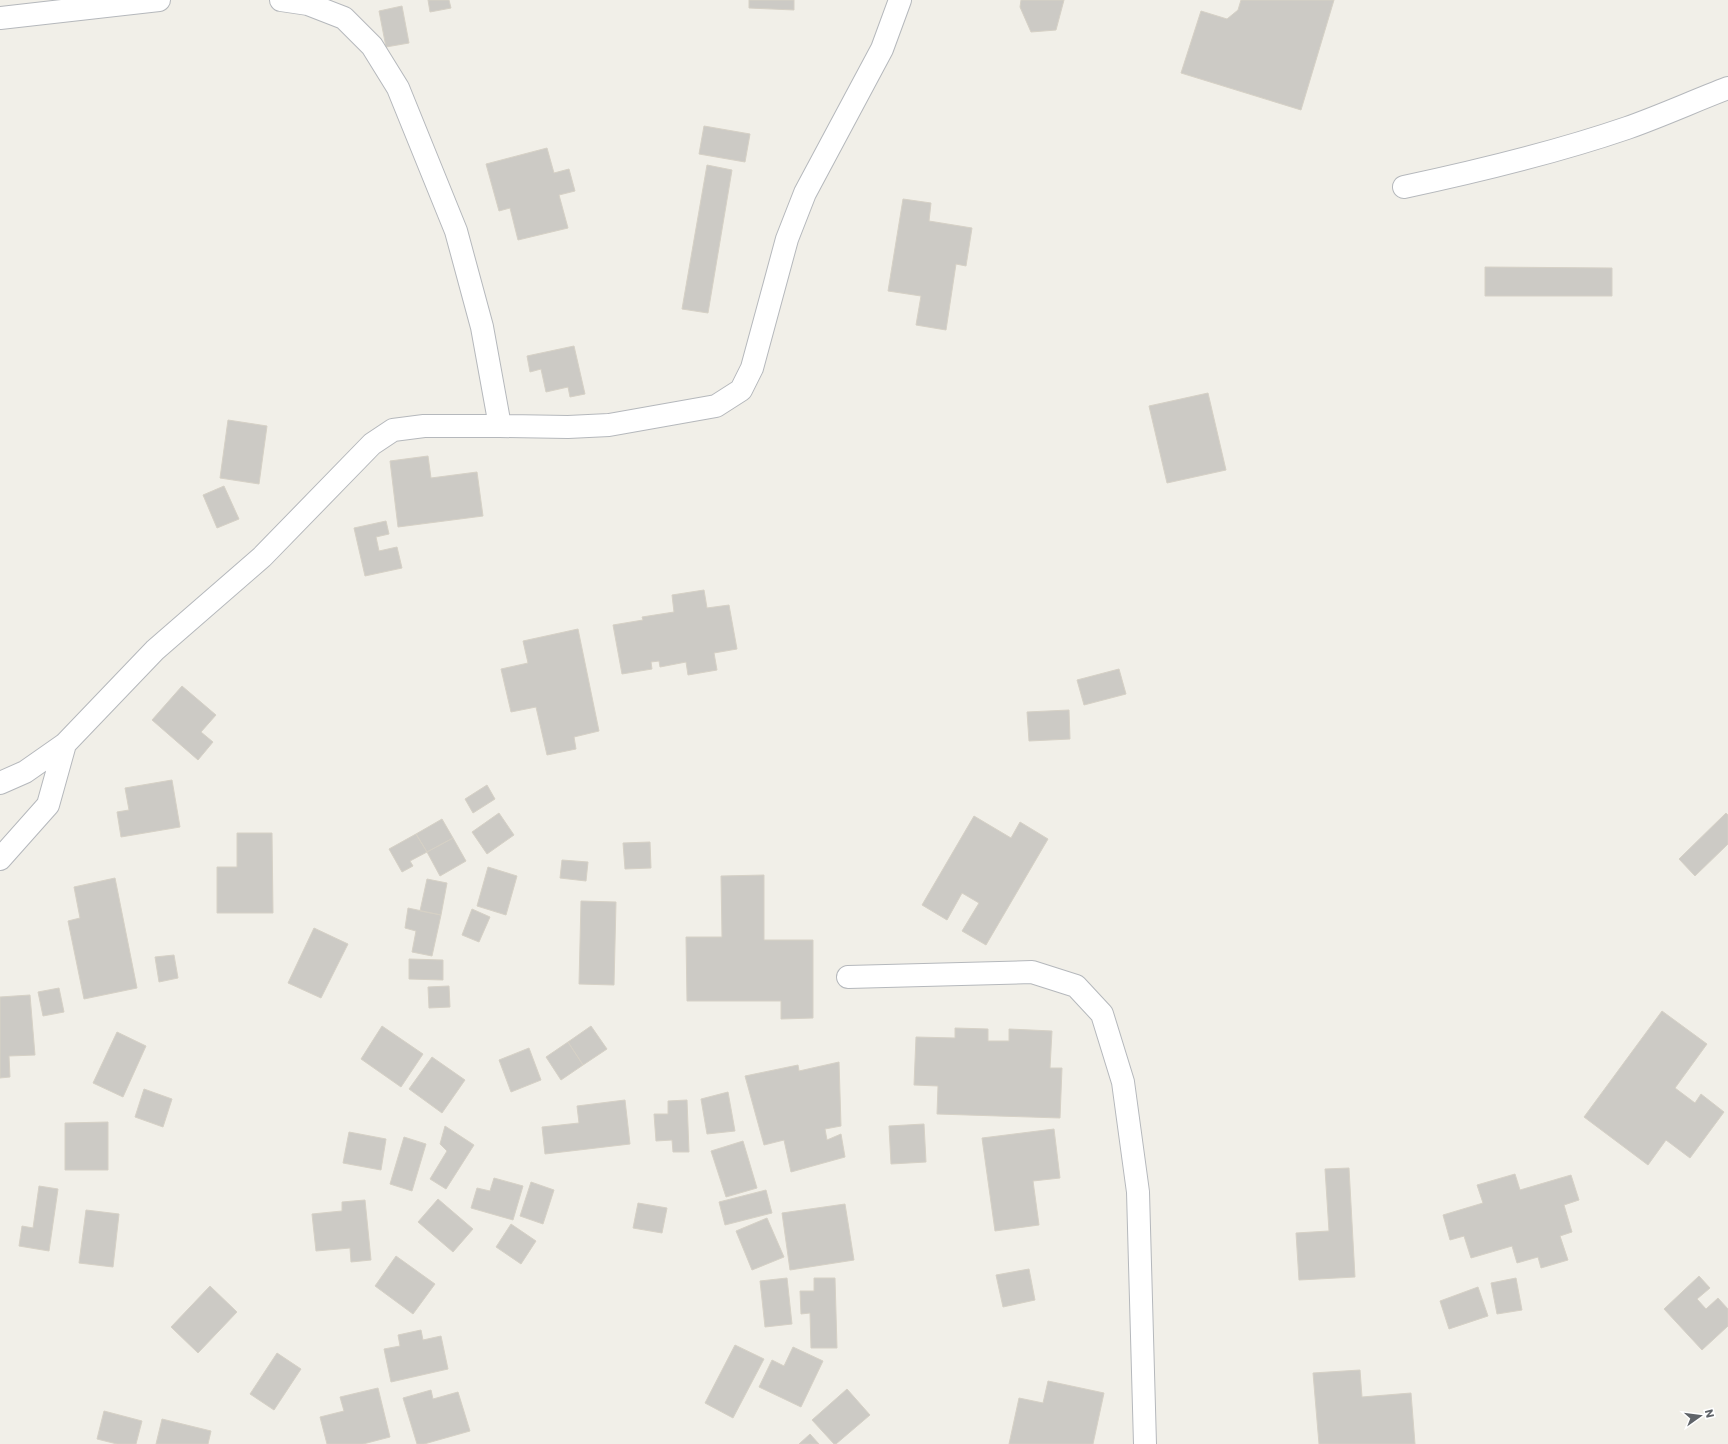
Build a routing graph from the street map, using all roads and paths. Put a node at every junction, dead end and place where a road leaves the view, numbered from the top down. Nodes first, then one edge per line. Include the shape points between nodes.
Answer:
1 (159, 0) edge
2 (281, 0) edge
3 (900, 0) edge
4 (0, 18) edge
5 (1728, 88) edge
6 (1404, 187) dead end
7 (500, 426) junction
8 (65, 744) junction
9 (0, 783) edge
10 (0, 859) edge
11 (848, 977) dead end
12 (1145, 1444) edge

1 - 4 street
2 - 7 street via 308,4 344,18 372,46 398,88 456,231 482,326
3 - 7 street via 882,49 805,193 787,239 752,368 741,390 716,406 609,425
5 - 6 street via 1628,128 1542,155
7 - 8 street via 424,426 393,430 372,444 262,557 155,650
8 - 9 street via 25,772
8 - 10 street via 48,805
11 - 12 street via 1032,972 1076,986 1102,1014 1123,1082 1138,1192

